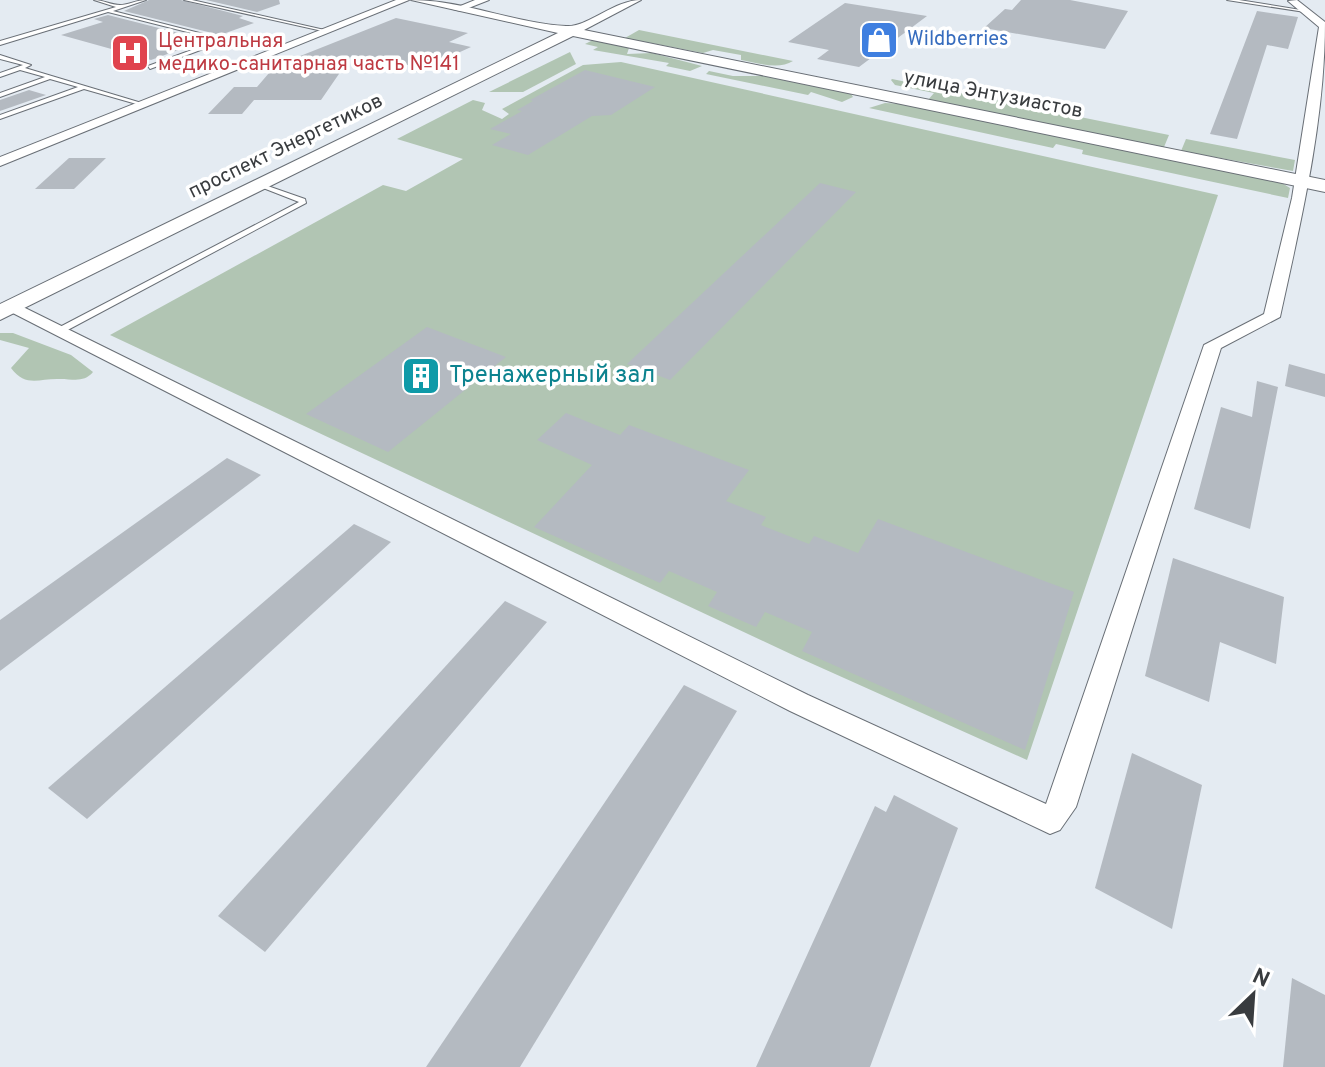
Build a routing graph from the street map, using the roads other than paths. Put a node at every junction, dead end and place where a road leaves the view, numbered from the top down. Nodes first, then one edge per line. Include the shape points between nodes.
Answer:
1 (96, 0) edge
2 (144, 0) edge
3 (186, 0) edge
4 (404, 0) edge
5 (417, 0) edge
6 (484, 0) edge
7 (611, 0) edge
8 (635, 0) edge
9 (1229, 0) edge
10 (1299, 6) edge
11 (122, 7) junction
12 (458, 9) junction
13 (108, 11) junction
14 (562, 30) junction
15 (327, 31) junction
16 (0, 43) edge
17 (0, 57) edge
18 (150, 67) dead end
19 (20, 68) junction
20 (1322, 68) edge
21 (0, 75) edge
22 (51, 77) junction
23 (83, 87) junction
24 (0, 95) edge
25 (142, 104) junction
26 (0, 117) edge
27 (326, 136) junction
28 (349, 141) junction
29 (0, 162) edge
30 (240, 178) junction
31 (1302, 181) junction
32 (260, 185) junction
33 (1325, 186) edge
34 (161, 216) junction
35 (182, 224) junction
36 (4, 305) edge
37 (59, 331) junction

1 - 11 lane
2 - 11 lane
3 - 15 lane
4 - 15 street
5 - 12 main road, улица Энтузиастов
6 - 12 street
7 - 14 main road, проспект Энергетиков
8 - 14 main road, проспект Энергетиков
9 - 10 lane
10 - 20 street via 1324,26
11 - 13 lane
12 - 14 main road, улица Энтузиастов
13 - 16 lane
13 - 18 lane via 224,40
14 - 27 main road, проспект Энергетиков
14 - 28 main road, проспект Энергетиков
14 - 31 main road, улица Энтузиастов
15 - 25 street
17 - 19 lane via 28,65
19 - 21 lane
19 - 22 lane
20 - 31 street
22 - 23 lane
22 - 24 lane
23 - 25 lane
23 - 26 lane
25 - 29 street
27 - 28 main road
27 - 30 main road, проспект Энергетиков
28 - 32 main road, проспект Энергетиков
30 - 32 main road
30 - 34 main road, проспект Энергетиков
31 - 33 main road, улица Энтузиастов
31 - 37 street via 1272,317 1213,345 1062,807 1050,820 799,703
32 - 35 main road, проспект Энергетиков
32 - 37 lane via 302,203
34 - 35 main road
34 - 36 main road, проспект Энергетиков
35 - 36 main road, проспект Энергетиков
36 - 37 street

